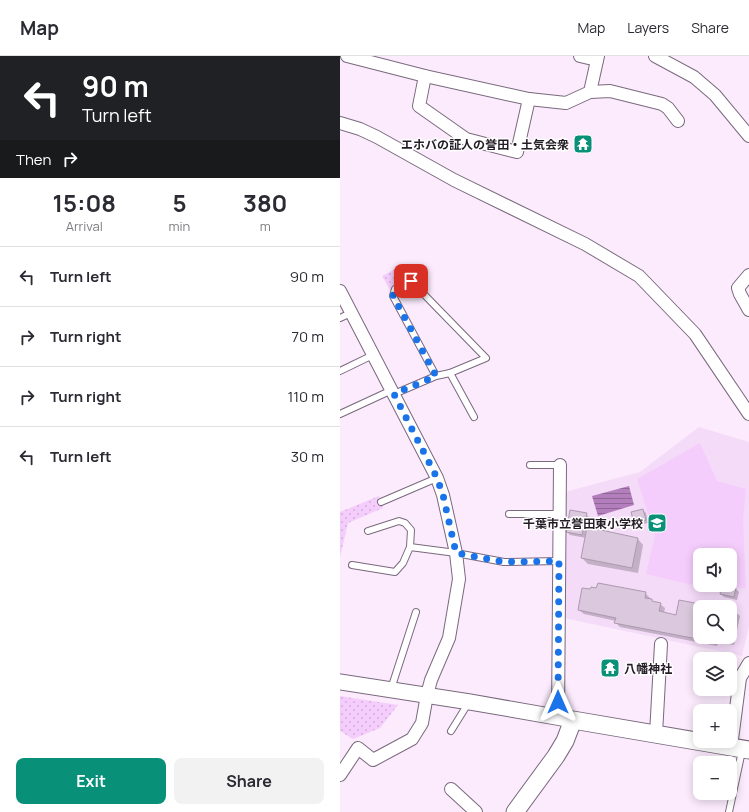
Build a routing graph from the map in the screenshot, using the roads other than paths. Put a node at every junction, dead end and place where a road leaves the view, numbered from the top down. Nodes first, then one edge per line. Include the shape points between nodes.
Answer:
1 (347, 56) edge
2 (580, 56) edge
3 (655, 56) edge
4 (598, 58) edge
5 (424, 76) junction
6 (590, 92) junction
7 (529, 99) junction
8 (678, 122) dead end
9 (340, 124) edge
10 (749, 136) edge
11 (749, 275) edge
12 (340, 291) edge
13 (749, 310) edge
14 (345, 315) edge
15 (373, 355) junction
16 (340, 371) edge
17 (450, 373) junction
18 (436, 376) junction
19 (393, 392) junction
20 (340, 414) edge
21 (749, 414) edge
22 (474, 417) dead end
23 (530, 465) dead end
24 (560, 465) joint
25 (437, 478) junction
26 (381, 502) dead end
27 (509, 514) dead end
28 (560, 514) junction
29 (368, 531) dead end
30 (410, 547) junction
31 (456, 553) junction
32 (559, 561) junction
33 (352, 566) dead end
34 (416, 612) dead end
35 (661, 644) dead end
36 (749, 664) edge
37 (340, 682) edge
38 (391, 690) junction
39 (427, 695) junction
40 (470, 702) junction
41 (566, 719) junction
42 (451, 731) dead end
43 (656, 734) junction
44 (741, 749) edge
45 (340, 775) edge
46 (451, 789) dead end
47 (476, 812) edge
48 (515, 812) edge
49 (729, 812) edge

1 - 5 street
2 - 4 street
3 - 10 street via 694,77 715,95
4 - 6 street
5 - 7 street
5 - 7 street via 419,106 466,139 517,152
6 - 7 street via 566,103
6 - 8 street via 610,91 662,104
9 - 21 street via 377,137 454,180 585,244 639,276 695,334
11 - 13 street via 738,288
12 - 14 street
14 - 15 street
15 - 16 lane
15 - 19 street
17 - 18 lane
17 - 18 lane via 486,358 411,281 394,289 393,296
17 - 22 lane
18 - 19 lane
19 - 20 lane
19 - 25 street
23 - 24 lane
24 - 28 street
25 - 26 lane
25 - 31 street
27 - 28 lane
28 - 32 street
29 - 30 lane via 399,521 405,523 411,530
30 - 31 lane
30 - 33 lane via 403,563 395,572
31 - 32 lane via 504,562
31 - 39 street via 459,579 449,638
32 - 41 street
34 - 38 lane
35 - 43 street
36 - 44 street via 740,678
37 - 38 street
38 - 39 street
39 - 40 street
39 - 45 street via 422,723 412,739 373,760 358,748
40 - 41 street
40 - 42 lane
41 - 43 main road
41 - 48 main road via 565,741
43 - 44 main road
44 - 49 lane
46 - 47 street

